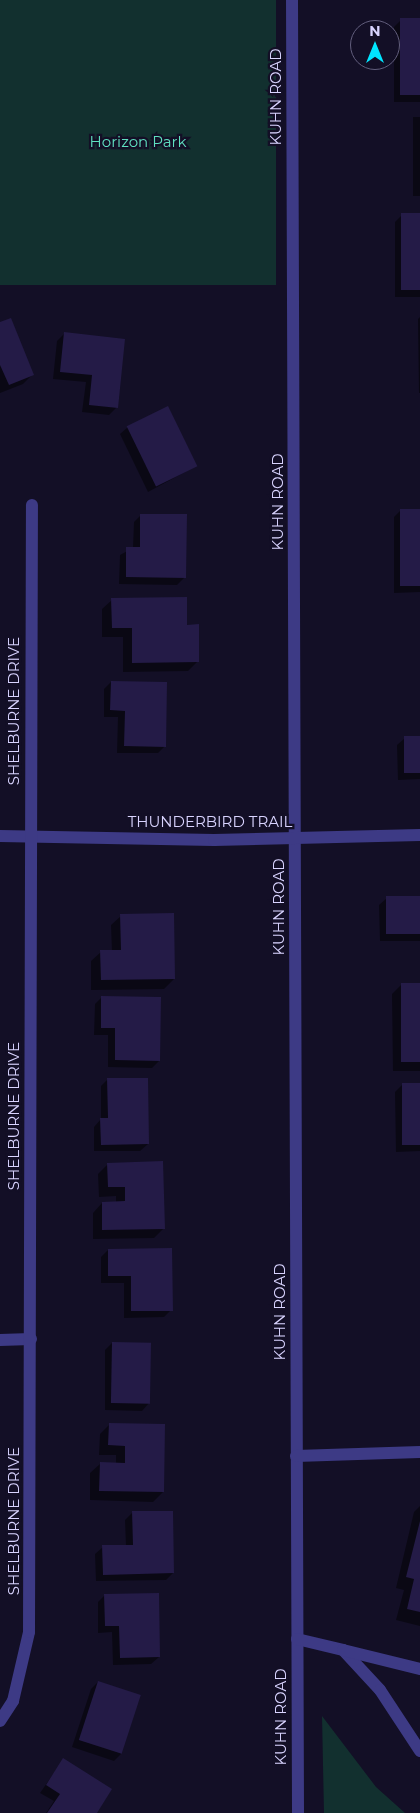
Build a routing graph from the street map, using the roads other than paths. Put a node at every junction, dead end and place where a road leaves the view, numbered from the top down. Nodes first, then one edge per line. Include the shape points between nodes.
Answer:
1 (292, 0) edge
2 (32, 505) dead end
3 (420, 835) edge
4 (0, 836) edge
5 (30, 837) junction
6 (295, 838) junction
7 (30, 1339) junction
8 (0, 1340) edge
9 (420, 1452) edge
10 (296, 1456) junction
11 (297, 1638) junction
12 (343, 1650) junction
13 (420, 1669) edge
14 (0, 1721) edge
15 (420, 1751) edge
16 (298, 1813) edge

1 - 6 street, KUHN ROAD
2 - 5 street, SHELBURNE DRIVE
3 - 6 street, THUNDERBIRD TRAIL
4 - 5 street, THUNDERBIRD TRAIL
5 - 6 street, THUNDERBIRD TRAIL
5 - 7 street, SHELBURNE DRIVE
6 - 10 street, KUHN ROAD
7 - 8 street
7 - 14 street, SHELBURNE DRIVE via 30,1632 14,1701
9 - 10 street
10 - 11 street, KUHN ROAD
11 - 12 street
11 - 16 street, KUHN ROAD
12 - 13 street
12 - 15 street via 380,1690

